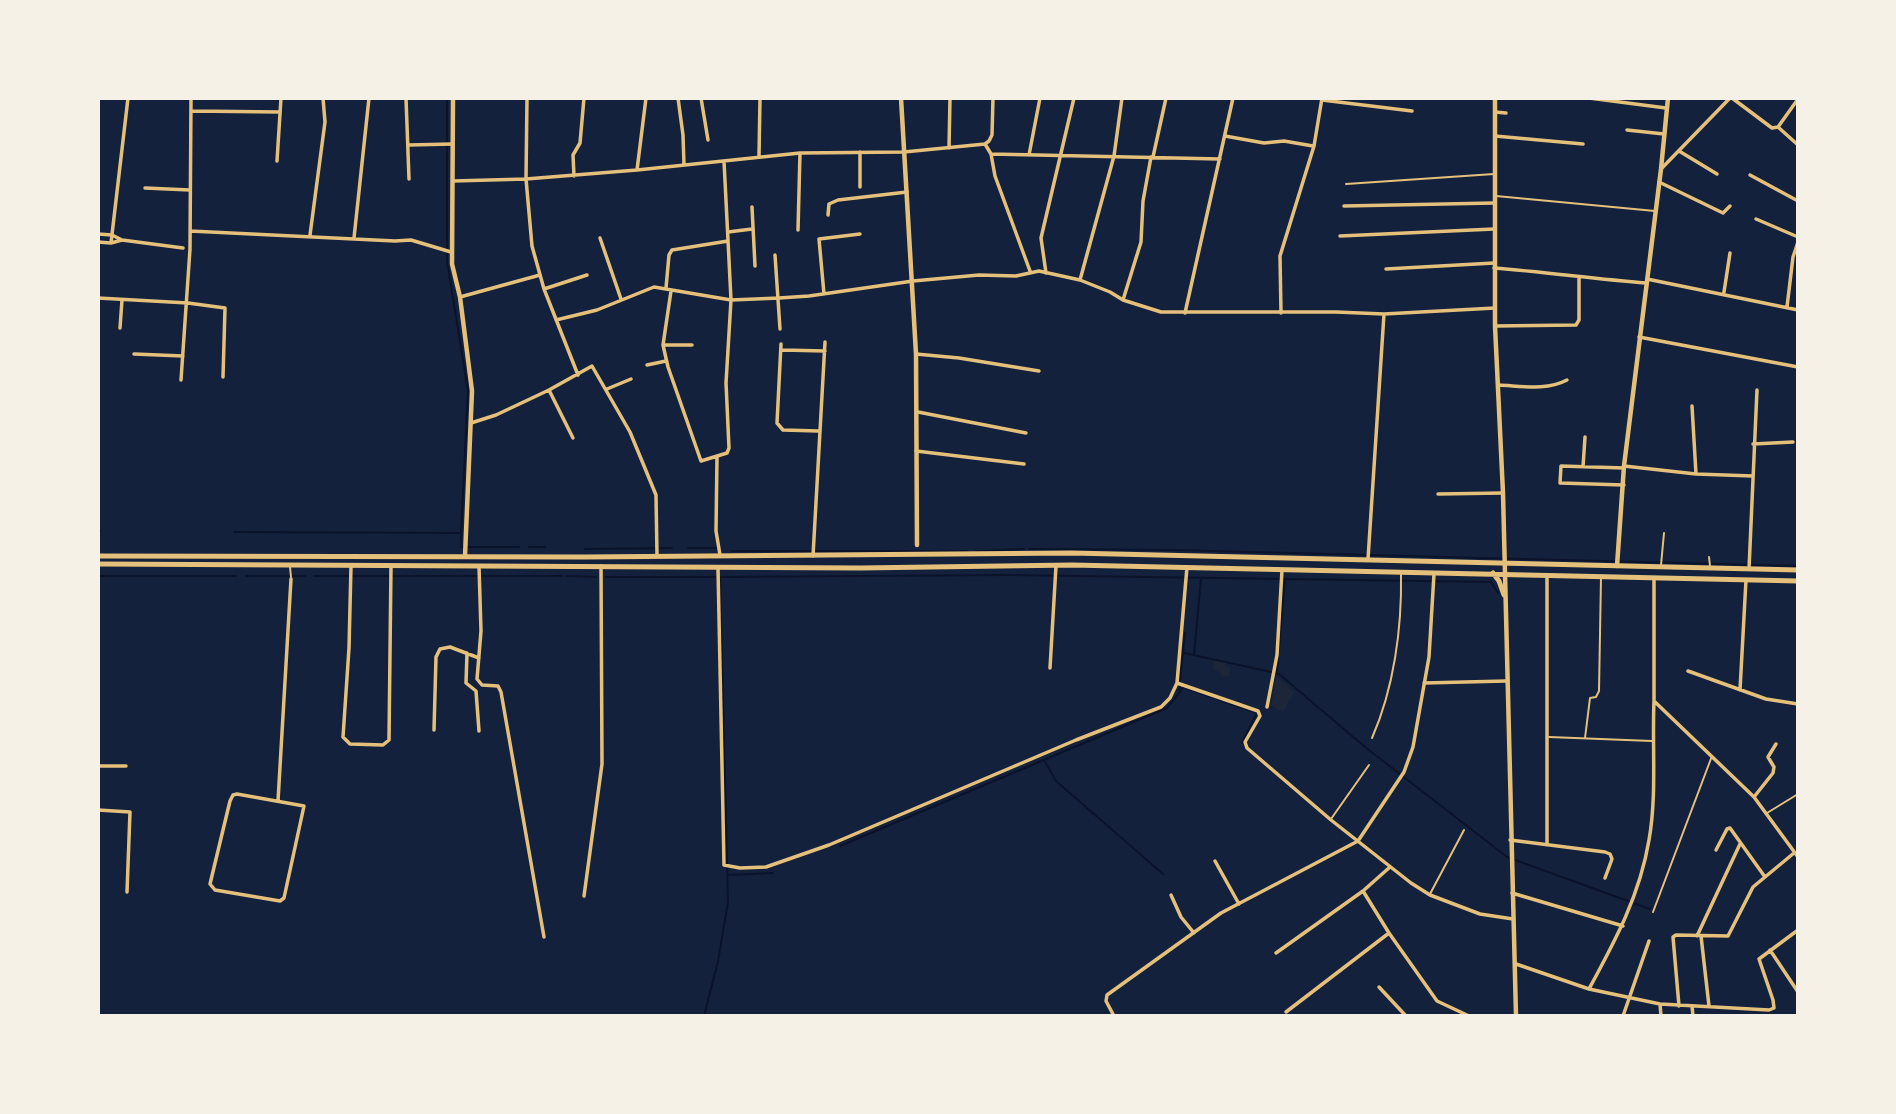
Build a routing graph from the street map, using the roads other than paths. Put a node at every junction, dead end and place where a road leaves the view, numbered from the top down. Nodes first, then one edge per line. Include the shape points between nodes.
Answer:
1 (128, 98) edge
2 (191, 98) edge
3 (281, 98) edge
4 (323, 98) edge
5 (369, 98) edge
6 (406, 98) edge
7 (453, 98) edge
8 (527, 98) edge
9 (584, 98) edge
10 (646, 98) edge
11 (678, 98) edge
12 (701, 98) edge
13 (760, 98) edge
14 (803, 98) edge
15 (811, 98) edge
16 (901, 98) edge
17 (950, 98) edge
18 (993, 98) edge
19 (1040, 98) edge
20 (1074, 98) edge
21 (1122, 98) edge
22 (1166, 98) edge
23 (1233, 98) edge
24 (1495, 98) edge
25 (1589, 98) edge
26 (1668, 98) edge
27 (1731, 98) edge
28 (1322, 99) edge
29 (1798, 99) edge
30 (1666, 108) junction
31 (191, 111) junction
32 (1412, 111) dead end
33 (280, 112) junction
34 (1495, 112) junction
35 (1506, 113) dead end
36 (1777, 127) junction
37 (1628, 130) dead end
38 (1664, 134) junction
39 (1225, 136) junction
40 (1495, 136) junction
41 (708, 140) dead end
42 (451, 144) junction
43 (985, 144) junction
44 (1583, 144) dead end
45 (408, 145) junction
46 (1798, 145) edge
47 (1314, 146) junction
48 (949, 148) junction
49 (1679, 151) junction
50 (860, 152) junction
51 (904, 152) junction
52 (800, 153) junction
53 (991, 154) junction
54 (1029, 155) junction
55 (760, 156) junction
56 (1062, 156) junction
57 (1114, 156) junction
58 (1152, 157) junction
59 (1220, 159) junction
60 (278, 161) dead end
61 (724, 161) junction
62 (684, 165) junction
63 (1661, 169) junction
64 (637, 170) junction
65 (1495, 174) junction
66 (1717, 174) dead end
67 (1750, 175) dead end
68 (574, 176) junction
69 (409, 178) dead end
70 (526, 179) junction
71 (453, 181) junction
72 (1660, 182) junction
73 (1346, 184) dead end
74 (860, 187) dead end
75 (145, 188) dead end
76 (190, 190) junction
77 (907, 192) junction
78 (1495, 196) junction
79 (1798, 201) edge
80 (1494, 204) junction
81 (1344, 206) dead end
82 (1730, 206) dead end
83 (752, 207) dead end
84 (1656, 211) junction
85 (828, 215) dead end
86 (1756, 219) dead end
87 (752, 229) junction
88 (1494, 229) junction
89 (190, 230) junction
90 (798, 230) dead end
91 (728, 232) junction
92 (98, 234) edge
93 (860, 234) dead end
94 (112, 235) junction
95 (310, 235) junction
96 (1340, 236) dead end
97 (354, 238) junction
98 (600, 238) dead end
99 (122, 240) junction
100 (1798, 240) edge
101 (729, 241) junction
102 (98, 242) edge
103 (111, 243) junction
104 (183, 248) dead end
105 (450, 251) junction
106 (1730, 253) dead end
107 (775, 255) dead end
108 (1795, 257) edge
109 (755, 266) dead end
110 (1494, 266) junction
111 (1386, 269) dead end
112 (1030, 272) junction
113 (1046, 273) junction
114 (540, 275) junction
115 (587, 275) dead end
116 (1579, 278) junction
117 (913, 281) junction
118 (1080, 281) junction
119 (1647, 281) junction
120 (544, 289) junction
121 (669, 290) junction
122 (1724, 293) junction
123 (824, 294) junction
124 (460, 297) junction
125 (98, 298) edge
126 (779, 298) junction
127 (621, 299) junction
128 (122, 300) junction
129 (731, 300) junction
130 (1122, 300) junction
131 (188, 303) junction
132 (1787, 307) junction
133 (1495, 308) junction
134 (1798, 310) edge
135 (1185, 313) junction
136 (1281, 313) junction
137 (1384, 314) junction
138 (556, 320) junction
139 (1495, 326) junction
140 (120, 328) dead end
141 (780, 329) dead end
142 (1639, 337) junction
143 (825, 342) dead end
144 (781, 344) dead end
145 (663, 345) junction
146 (692, 345) dead end
147 (782, 350) junction
148 (825, 351) junction
149 (916, 354) junction
150 (134, 355) dead end
151 (183, 356) junction
152 (666, 361) junction
153 (647, 365) dead end
154 (1798, 367) edge
155 (1039, 371) dead end
156 (578, 375) junction
157 (223, 377) dead end
158 (631, 379) dead end
159 (181, 380) dead end
160 (1567, 380) dead end
161 (1498, 385) junction
162 (607, 389) junction
163 (549, 390) junction
164 (1757, 390) dead end
165 (1692, 406) dead end
166 (918, 412) junction
167 (471, 423) junction
168 (818, 432) junction
169 (1026, 433) dead end
170 (1585, 437) dead end
171 (573, 438) dead end
172 (1793, 442) dead end
173 (1753, 444) junction
174 (916, 451) junction
175 (717, 457) junction
176 (1024, 464) dead end
177 (1583, 467) junction
178 (1624, 467) junction
179 (1696, 474) junction
180 (1753, 476) junction
181 (1624, 485) junction
182 (1503, 493) junction
183 (1437, 494) dead end
184 (1664, 533) dead end
185 (465, 551) junction
186 (720, 552) junction
187 (813, 553) junction
188 (917, 553) junction
189 (1072, 553) junction
190 (657, 554) junction
191 (98, 556) edge
192 (324, 556) junction
193 (1709, 557) dead end
194 (1368, 558) junction
195 (1504, 562) junction
196 (98, 564) edge
197 (1617, 564) junction
198 (1072, 565) junction
199 (325, 566) junction
200 (351, 566) junction
201 (391, 566) junction
202 (480, 566) junction
203 (601, 566) junction
204 (1056, 566) junction
205 (1661, 566) junction
206 (1710, 566) junction
207 (290, 567) junction
208 (718, 567) junction
209 (1187, 567) junction
210 (1749, 568) junction
211 (1798, 570) edge
212 (1282, 573) junction
213 (1493, 573) junction
214 (1504, 573) junction
215 (1547, 574) junction
216 (291, 576) joint
217 (1401, 576) junction
218 (1434, 576) junction
219 (1601, 576) junction
220 (1654, 577) junction
221 (1746, 580) junction
222 (1798, 581) edge
223 (1504, 595) junction
224 (467, 653) junction
225 (479, 657) junction
226 (1050, 668) dead end
227 (1688, 671) dead end
228 (1506, 681) junction
229 (1423, 683) junction
230 (1179, 684) junction
231 (1740, 690) junction
232 (1654, 701) junction
233 (1798, 704) edge
234 (1267, 707) dead end
235 (434, 730) dead end
236 (479, 730) dead end
237 (1548, 737) junction
238 (1372, 738) dead end
239 (1585, 738) junction
240 (1652, 741) junction
241 (1776, 744) dead end
242 (1713, 755) junction
243 (1369, 765) dead end
244 (98, 766) edge
245 (126, 766) dead end
246 (1798, 794) edge
247 (1754, 797) junction
248 (278, 801) junction
249 (98, 810) edge
250 (1766, 814) junction
251 (1331, 820) junction
252 (1464, 830) dead end
253 (1510, 840) junction
254 (1358, 841) junction
255 (1547, 844) junction
256 (1740, 844) junction
257 (1716, 850) dead end
258 (1796, 855) edge
259 (1215, 860) dead end
260 (1390, 867) junction
261 (1766, 877) junction
262 (1605, 878) dead end
263 (1363, 891) junction
264 (127, 892) dead end
265 (1512, 894) junction
266 (1171, 895) dead end
267 (1430, 895) junction
268 (584, 896) dead end
269 (1239, 904) junction
270 (1653, 912) dead end
271 (1513, 919) junction
272 (1623, 926) junction
273 (1798, 930) edge
274 (1194, 933) junction
275 (1389, 933) junction
276 (1699, 936) junction
277 (544, 937) dead end
278 (1648, 941) dead end
279 (1770, 950) junction
280 (1276, 953) dead end
281 (1516, 964) junction
282 (1379, 987) dead end
283 (1590, 989) junction
284 (1798, 992) edge
285 (1629, 998) junction
286 (1660, 1004) junction
287 (1679, 1006) junction
288 (1692, 1006) junction
289 (1709, 1006) junction
290 (1772, 1010) junction
291 (1286, 1013) dead end
292 (1515, 1015) edge
293 (1114, 1016) edge
294 (1406, 1016) edge
295 (1469, 1016) edge
296 (1623, 1016) edge
297 (1661, 1016) edge
298 (1693, 1016) edge
299 (1774, 1016) edge

1 - 94 street
2 - 31 street
3 - 33 street
4 - 95 street via 325,122
5 - 97 street
6 - 45 street
7 - 42 main road
8 - 70 street
9 - 68 street via 579,147 573,155
10 - 64 street
11 - 62 street
12 - 41 street
13 - 55 street
14 - 15 street
16 - 51 main road
17 - 48 street
18 - 43 street via 992,135
19 - 54 street
20 - 56 street
21 - 57 street
22 - 58 street
23 - 39 street
24 - 34 main road
25 - 30 street
26 - 30 main road
27 - 36 street via 1768,126
27 - 49 street
28 - 32 street
28 - 47 street
29 - 36 street
30 - 38 main road
31 - 33 street
31 - 76 street
33 - 60 street
34 - 35 street
34 - 40 main road
36 - 46 street
37 - 38 street
38 - 63 main road
39 - 47 street
39 - 59 street
40 - 44 street
40 - 65 main road
42 - 45 street
42 - 71 main road
43 - 48 street
43 - 53 street
45 - 69 street
47 - 136 street via 1280,256
48 - 51 street
49 - 63 street
49 - 66 street
50 - 51 street
50 - 52 street
50 - 74 street
51 - 77 main road
52 - 55 street
52 - 90 street
53 - 54 street
53 - 112 street
54 - 56 street
55 - 61 street
56 - 57 street
56 - 113 street via 1041,238
57 - 58 street
57 - 118 street
58 - 59 street
58 - 130 street via 1141,242
59 - 135 street
61 - 62 street
61 - 91 street
62 - 64 street
63 - 72 main road
64 - 68 street
65 - 73 lane
65 - 78 main road
67 - 79 street
68 - 70 street
70 - 71 street
70 - 114 street via 532,246
71 - 105 main road
72 - 82 street via 1723,213
72 - 84 main road
75 - 76 street
76 - 89 street
77 - 85 street via 838,200 829,204
77 - 117 main road
78 - 80 main road
78 - 84 lane
80 - 81 street
80 - 88 main road
83 - 87 street
84 - 119 main road
86 - 100 street
87 - 91 street
87 - 109 street
88 - 96 street
88 - 110 main road
89 - 95 street
89 - 131 street
91 - 101 street
92 - 94 street
93 - 123 street via 819,239
94 - 99 street
94 - 103 street
95 - 97 street
97 - 105 street via 411,240
98 - 127 street
99 - 103 street
99 - 104 street
100 - 108 street
101 - 121 street via 672,250
101 - 129 street
102 - 103 street
105 - 124 main road
106 - 122 street
107 - 126 street
108 - 132 street
110 - 111 street
110 - 116 street
110 - 133 main road
112 - 113 street
112 - 117 street
113 - 118 street
114 - 120 street
114 - 124 street
115 - 120 street
116 - 119 street
116 - 139 street via 1576,325
117 - 123 street
117 - 149 main road
118 - 130 street
119 - 122 street
119 - 142 main road
120 - 138 street
121 - 127 street via 648,288
121 - 129 street
121 - 145 street
122 - 132 street
123 - 126 street
124 - 167 main road via 472,391
125 - 128 street
126 - 129 street
126 - 141 street
127 - 138 street
128 - 131 street
128 - 140 street
129 - 175 street via 728,451
130 - 135 street via 1151,310
131 - 151 street
131 - 157 street via 225,308
132 - 134 street
133 - 137 street
133 - 139 main road
135 - 136 street
136 - 137 street
137 - 194 street
138 - 156 street
139 - 161 main road
142 - 154 street
142 - 178 main road
143 - 148 street
144 - 147 street
145 - 146 street
145 - 152 street
147 - 148 street
147 - 168 street via 777,423 783,430
148 - 168 street
149 - 155 street
149 - 166 main road
150 - 151 street
151 - 159 street
152 - 153 street
152 - 175 street via 701,461
156 - 162 street via 592,366
156 - 163 street
158 - 162 street
160 - 161 street via 1546,387
161 - 182 main road
162 - 190 street via 656,495
163 - 167 street
163 - 171 street
164 - 173 street
165 - 179 street
166 - 169 street
166 - 174 main road
167 - 185 main road
168 - 187 street
170 - 177 street
172 - 173 street
173 - 180 street
174 - 176 street
174 - 188 main road
175 - 186 street
177 - 178 street
177 - 181 street via 1561,466 1560,483
178 - 179 street
178 - 181 main road
179 - 180 street
180 - 210 street
181 - 197 main road
182 - 183 street
182 - 195 main road
184 - 205 lane
185 - 190 main road
185 - 192 main road
186 - 187 main road
186 - 190 main road
187 - 188 main road
188 - 189 main road
189 - 194 main road
189 - 198 main road
191 - 192 main road
192 - 199 main road
193 - 206 lane
194 - 195 main road
195 - 197 main road
195 - 214 main road
196 - 207 main road
197 - 205 main road
198 - 204 main road
198 - 209 main road
199 - 200 main road
199 - 207 main road
200 - 201 main road
200 - 201 street via 343,737 349,744 383,745 389,740
201 - 202 main road
202 - 203 main road
202 - 225 street
203 - 208 main road
203 - 268 street via 601,764
204 - 208 main road
204 - 226 street
205 - 206 main road
206 - 210 main road
207 - 216 lane
208 - 230 street via 724,865 766,867 829,845 1157,709
209 - 212 main road
209 - 230 street
210 - 211 main road
212 - 217 main road
212 - 234 street via 1278,655
213 - 214 main road
213 - 218 main road
213 - 223 main road
214 - 215 main road
214 - 223 main road
215 - 219 main road
215 - 237 street
216 - 248 street
217 - 218 main road
217 - 238 lane via 1392,670
218 - 229 street
219 - 220 main road
219 - 239 lane via 1599,691 1590,698
220 - 221 main road
220 - 232 street
221 - 222 main road
221 - 231 street
223 - 228 main road
224 - 225 street
224 - 235 street via 450,647 440,649 436,657
224 - 236 street via 467,683 476,691
225 - 277 street via 478,681 498,686 501,692
227 - 231 street
228 - 229 street
228 - 253 main road
229 - 254 street via 1404,772
230 - 251 street via 1258,711 1260,716 1245,746
231 - 233 street
232 - 240 street
232 - 242 street
237 - 239 lane
237 - 255 street
239 - 240 lane
240 - 272 street via 1650,839
241 - 247 street via 1768,757 1773,773
242 - 247 street
242 - 270 lane
243 - 251 lane
244 - 245 street
246 - 250 lane
247 - 250 street
248 - 248 street via 305,808 284,898 276,902 215,890 210,884 231,798 237,794
249 - 264 street via 130,812
250 - 258 street
251 - 254 street
252 - 267 lane
253 - 255 street
253 - 265 main road
254 - 260 street
254 - 269 street
255 - 262 street via 1605,852 1612,859
256 - 257 street via 1728,828
256 - 261 street
256 - 276 street
258 - 261 street
259 - 269 street
260 - 263 street
260 - 267 street
261 - 276 street via 1753,887 1728,936
263 - 275 street
263 - 280 street
265 - 271 main road
265 - 272 street
266 - 274 street
267 - 271 street via 1480,914
269 - 274 street
271 - 281 main road
272 - 283 street
273 - 279 street
274 - 293 street via 1107,995
275 - 291 street
275 - 295 street via 1437,1001
276 - 287 street via 1672,938
276 - 289 street
278 - 285 street
279 - 284 street
279 - 290 street via 1759,959
281 - 283 street
281 - 292 main road
282 - 294 street
283 - 285 street
285 - 286 street
285 - 296 street
286 - 287 street
286 - 297 street
287 - 288 street
288 - 289 street
288 - 298 street
289 - 290 street
290 - 299 street

